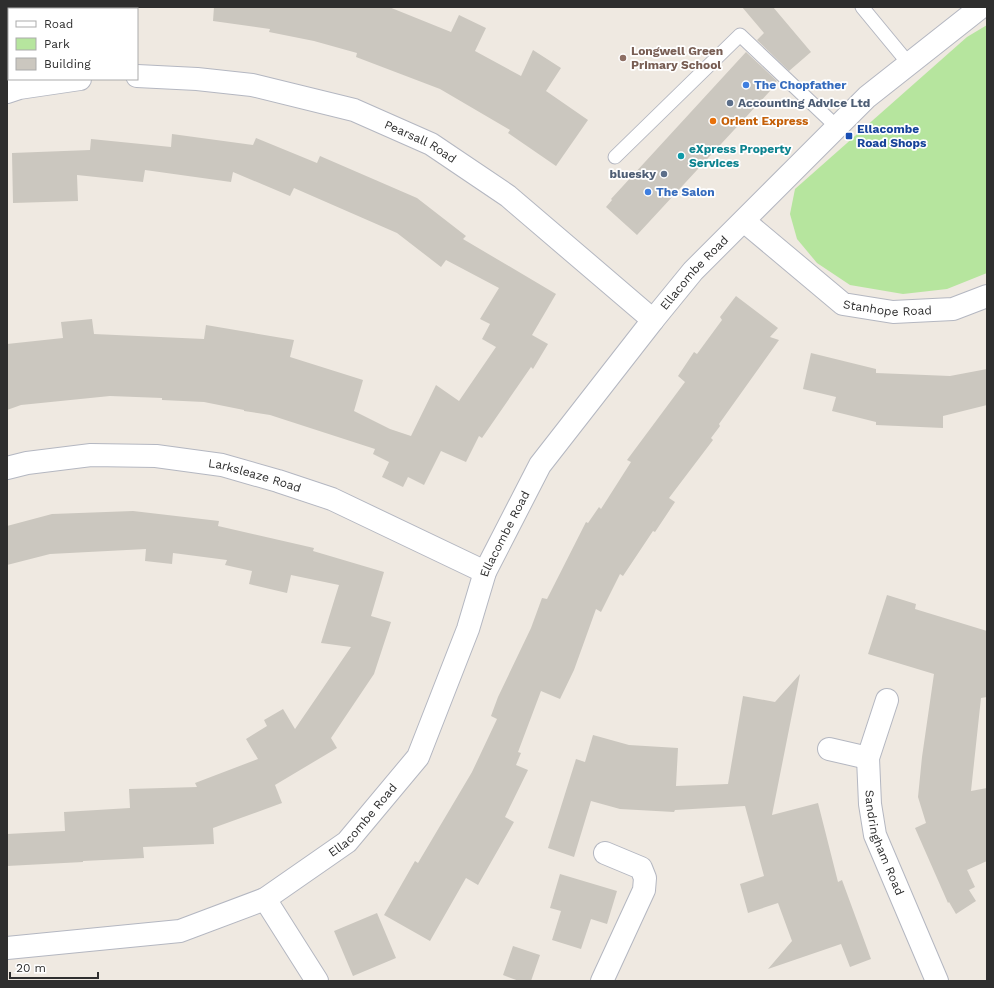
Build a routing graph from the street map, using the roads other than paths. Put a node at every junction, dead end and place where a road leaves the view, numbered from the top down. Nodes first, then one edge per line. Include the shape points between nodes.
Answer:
1 (862, 7) edge
2 (981, 7) edge
3 (909, 64) junction
4 (138, 76) edge
5 (72, 80) edge
6 (14, 87) edge
7 (837, 127) junction
8 (615, 157) dead end
9 (744, 221) junction
10 (987, 296) edge
11 (653, 320) junction
12 (7, 468) edge
13 (485, 572) junction
14 (887, 700) dead end
15 (829, 749) dead end
16 (868, 758) junction
17 (605, 853) dead end
18 (265, 899) junction
19 (7, 948) edge
20 (317, 981) edge
21 (602, 981) edge
22 (937, 981) edge

1 - 3 lane
2 - 3 street, Ellacombe Road
3 - 7 street, Ellacombe Road via 867,97
4 - 11 street, Pearsall Road via 197,78 252,85 354,110 431,144 508,196
5 - 6 street
7 - 8 lane via 740,35
7 - 9 street, Ellacombe Road
9 - 10 street, Stanhope Road via 843,304 901,312 953,309
9 - 11 street, Ellacombe Road via 693,271
11 - 13 street, Ellacombe Road via 540,465
12 - 13 street, Larksleaze Road via 91,455 156,456 222,465 332,499
13 - 18 street, Ellacombe Road via 468,628 418,757 347,842
14 - 16 street, Sandringham Road
15 - 16 street
16 - 22 street, Sandringham Road via 870,804 875,835
17 - 21 street via 641,868 645,878 644,890
18 - 19 street, Ellacombe Road via 180,931
18 - 20 street

